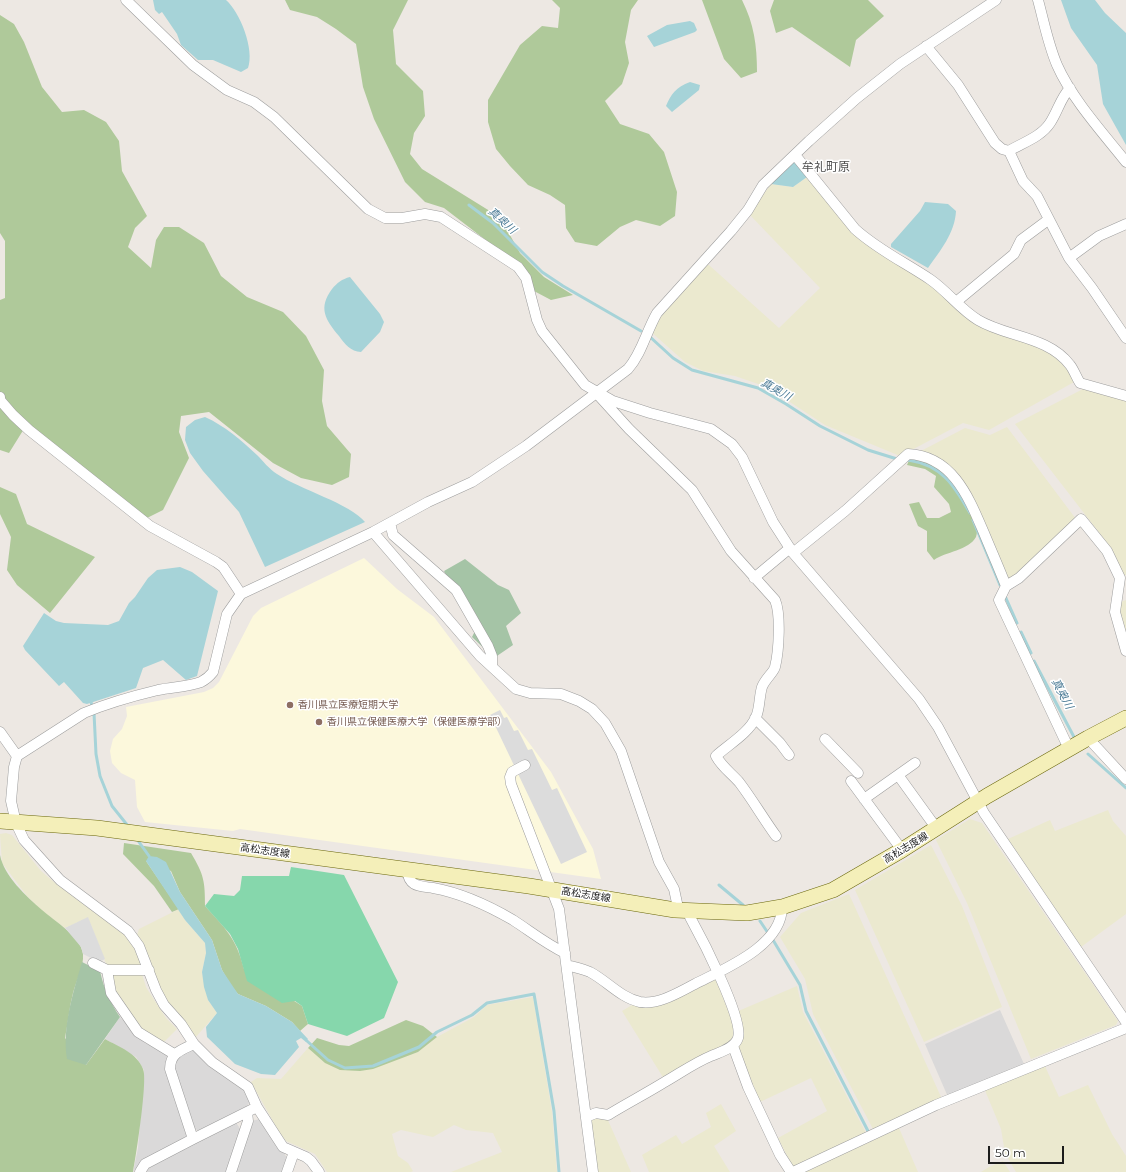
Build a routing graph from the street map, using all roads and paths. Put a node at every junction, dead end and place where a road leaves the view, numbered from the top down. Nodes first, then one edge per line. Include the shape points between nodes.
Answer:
1 (126, 0) edge
2 (996, 0) edge
3 (1038, 0) edge
4 (926, 46) junction
5 (1070, 88) junction
6 (1009, 151) junction
7 (794, 155) junction
8 (1126, 162) edge
9 (1048, 220) junction
10 (1126, 224) edge
11 (1069, 258) junction
12 (956, 302) junction
13 (1126, 338) edge
14 (596, 392) junction
15 (1126, 396) edge
16 (0, 397) edge
17 (390, 523) junction
18 (373, 532) junction
19 (792, 551) junction
20 (754, 578) junction
21 (1006, 586) junction
22 (241, 594) junction
23 (1126, 651) edge
24 (492, 667) junction
25 (756, 718) junction
26 (1126, 718) edge
27 (0, 732) edge
28 (1088, 738) junction
29 (825, 739) dead end
30 (1069, 749) junction
31 (789, 755) dead end
32 (17, 756) junction
33 (915, 763) dead end
34 (525, 765) dead end
35 (858, 773) dead end
36 (898, 775) junction
37 (1126, 779) edge
38 (851, 781) dead end
39 (864, 799) junction
40 (978, 803) junction
41 (0, 821) edge
42 (16, 822) junction
43 (937, 829) junction
44 (776, 836) dead end
45 (902, 850) junction
46 (407, 870) junction
47 (553, 890) junction
48 (782, 907) junction
49 (682, 911) junction
50 (565, 953) junction
51 (93, 963) dead end
52 (567, 965) junction
53 (107, 970) junction
54 (149, 970) junction
55 (718, 972) junction
56 (1126, 1022) edge
57 (1126, 1028) edge
58 (194, 1044) junction
59 (733, 1046) junction
60 (174, 1054) junction
61 (257, 1107) junction
62 (247, 1112) junction
63 (586, 1117) junction
64 (193, 1138) junction
65 (294, 1152) junction
66 (140, 1172) edge
67 (231, 1172) edge
68 (287, 1172) edge
69 (319, 1172) edge
70 (593, 1172) edge
71 (792, 1172) edge

1 - 14 street via 193,65 227,90 254,102 274,117 368,209 385,218 425,214 441,217 518,267 526,278 542,331 585,385
2 - 4 street
3 - 5 street via 1057,66
4 - 6 street via 958,85 995,143
4 - 7 street via 857,98
5 - 6 street via 1062,96 1050,124 1040,134
5 - 8 street
6 - 9 street via 1023,181 1037,196
7 - 12 street via 855,229 927,277
7 - 14 street via 763,185 731,231 657,313 649,326 637,359 628,369
9 - 11 street
9 - 12 street via 1021,240 1014,254
10 - 11 street via 1099,236
11 - 13 street
12 - 15 street via 986,324 1054,351 1069,363 1080,383
14 - 17 street via 498,466 472,482
14 - 19 street via 614,401 711,429 721,435 742,457 773,522
14 - 20 street via 629,429 692,490 731,550
16 - 22 street via 13,415 29,430 150,526 223,567
17 - 18 street
17 - 24 street via 393,535 456,590 488,646 492,656
18 - 22 street
18 - 24 street
19 - 20 street
19 - 21 street via 845,511 908,454 919,455 946,468 968,494
19 - 40 street via 919,699 938,727
20 - 25 street via 775,600 780,617 775,668 766,677
21 - 23 street via 1019,578 1081,519 1107,551 1120,578 1115,612
21 - 30 street via 999,600
22 - 32 street via 227,614 213,672 209,678 95,708
24 - 49 street via 516,689 530,694 561,694 592,709 605,723 621,751 659,862 674,889
25 - 31 street
25 - 44 street via 716,756 722,766 738,781
26 - 28 main road, 高松志度線
27 - 32 street
28 - 30 main road, 高松志度線
28 - 37 street
29 - 35 street
30 - 40 main road, 高松志度線
32 - 42 street via 11,801
33 - 36 street
34 - 47 street via 512,772 511,784
36 - 39 street
36 - 43 street
38 - 39 street
39 - 45 street
40 - 43 main road, 高松志度線
40 - 56 street
41 - 42 main road, 高松志度線
42 - 46 main road, 高松志度線 via 97,828
42 - 54 street via 24,840 60,880 128,931 139,946
43 - 45 main road, 高松志度線
45 - 48 main road, 高松志度線 via 833,890
46 - 47 main road, 高松志度線
46 - 50 street via 408,878 413,884 480,903
47 - 49 main road, 高松志度線
47 - 50 street via 559,909
48 - 49 main road, 高松志度線 via 747,913
48 - 55 street via 782,917 773,933 736,964
49 - 55 street via 690,917
50 - 52 street
51 - 53 street
52 - 55 street via 590,972 641,1002 664,999
52 - 63 street
53 - 54 street
53 - 60 street via 111,993 138,1032
54 - 58 street via 164,1005
55 - 59 street via 739,1032
57 - 71 street via 936,1105
58 - 60 street
58 - 61 street via 212,1062 248,1087
59 - 63 street via 703,1059 608,1115 596,1113
59 - 71 street via 751,1094 780,1155
60 - 64 street via 170,1061 170,1069
61 - 62 street
61 - 65 street via 284,1147
62 - 64 street
62 - 67 street via 248,1121
63 - 70 street
64 - 66 street via 145,1164
65 - 68 street
65 - 69 street via 311,1161

